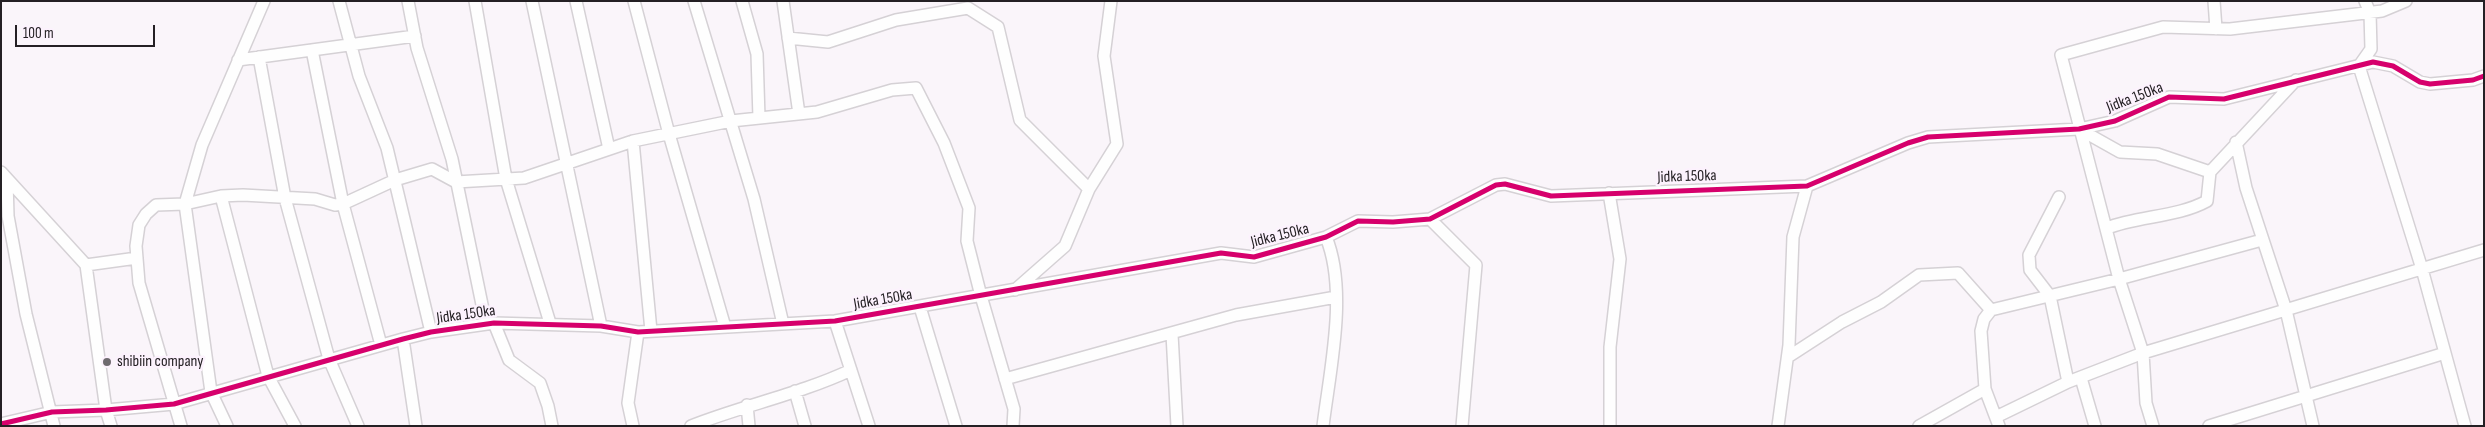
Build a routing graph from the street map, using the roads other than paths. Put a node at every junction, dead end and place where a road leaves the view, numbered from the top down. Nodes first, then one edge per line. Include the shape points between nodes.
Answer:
1 (264, 1) edge
2 (339, 1) edge
3 (408, 1) edge
4 (475, 1) edge
5 (532, 1) edge
6 (576, 1) edge
7 (634, 1) edge
8 (694, 1) edge
9 (742, 1) edge
10 (783, 1) edge
11 (1111, 1) edge
12 (2214, 1) edge
13 (2365, 1) edge
14 (2406, 1) edge
15 (2370, 12) junction
16 (2216, 29) junction
17 (414, 36) junction
18 (788, 38) junction
19 (350, 45) junction
20 (312, 50) junction
21 (259, 57) junction
22 (238, 60) junction
23 (2359, 66) junction
24 (2484, 76) edge
25 (2296, 80) junction
26 (799, 114) junction
27 (759, 118) junction
28 (731, 122) junction
29 (2079, 129) junction
30 (669, 134) junction
31 (633, 140) junction
32 (2236, 142) junction
33 (609, 149) junction
34 (568, 163) junction
35 (2210, 172) junction
36 (4, 176) edge
37 (506, 179) junction
38 (396, 180) junction
39 (456, 182) junction
40 (1807, 186) junction
41 (1089, 189) junction
42 (1609, 193) junction
43 (221, 196) junction
44 (2059, 197) dead end
45 (285, 198) junction
46 (185, 204) junction
47 (343, 204) junction
48 (1430, 219) junction
49 (2107, 228) junction
50 (1326, 237) junction
51 (2262, 240) junction
52 (2484, 250) edge
53 (137, 258) junction
54 (86, 265) junction
55 (2422, 268) junction
56 (2119, 279) junction
57 (1015, 290) junction
58 (981, 296) junction
59 (2050, 296) junction
60 (1336, 297) junction
61 (920, 307) junction
62 (1991, 310) junction
63 (2286, 310) junction
64 (836, 321) junction
65 (490, 323) junction
66 (550, 323) junction
67 (783, 324) junction
68 (601, 326) junction
69 (725, 327) junction
70 (651, 331) junction
71 (430, 332) junction
72 (638, 332) junction
73 (1172, 334) junction
74 (402, 339) junction
75 (380, 345) junction
76 (2143, 353) junction
77 (2445, 353) junction
78 (1788, 357) junction
79 (329, 359) junction
80 (851, 370) junction
81 (268, 376) junction
82 (2081, 378) junction
83 (1005, 379) junction
84 (2068, 382) junction
85 (1985, 389) junction
86 (796, 391) junction
87 (211, 392) junction
88 (2306, 396) junction
89 (174, 404) junction
90 (748, 405) junction
91 (106, 410) junction
92 (52, 412) junction
93 (1998, 421) edge
94 (1, 424) edge
95 (54, 426) edge
96 (111, 426) edge
97 (181, 426) edge
98 (227, 426) edge
99 (295, 426) edge
100 (358, 426) edge
101 (416, 426) edge
102 (552, 426) edge
103 (634, 426) edge
104 (693, 426) edge
105 (749, 426) edge
106 (806, 426) edge
107 (868, 426) edge
108 (956, 426) edge
109 (1013, 426) edge
110 (1177, 426) edge
111 (1323, 426) edge
112 (1462, 426) edge
113 (1610, 426) edge
114 (1778, 426) edge
115 (1919, 426) edge
116 (2095, 426) edge
117 (2153, 426) edge
118 (2208, 426) edge
119 (2313, 426) edge
120 (2465, 426) edge

1 - 22 street
2 - 19 street
3 - 17 street
4 - 37 street
5 - 34 street
6 - 33 street
7 - 30 street
8 - 28 street
9 - 27 street via 758,54
10 - 18 street
11 - 41 street via 1104,56 1117,144
12 - 16 street
13 - 15 street
14 - 15 street via 2382,11
15 - 16 street
15 - 23 street via 2371,49
16 - 29 street via 2163,27 2061,56
17 - 19 street
17 - 39 street via 452,159
18 - 26 street
18 - 41 street via 828,42 896,20 968,8 998,27 1020,120
19 - 20 street
19 - 38 street
20 - 21 street
20 - 47 street
21 - 22 street
21 - 45 street
22 - 46 street via 202,145
23 - 24 street, Jidka 150ka via 2373,62 2393,66 2420,82 2430,84
23 - 25 street, Jidka 150ka
23 - 55 street
25 - 29 street, Jidka 150ka via 2224,98 2169,97 2115,121
25 - 32 street
26 - 27 street
26 - 58 street via 817,112 892,90 916,88 944,143 969,208 967,241
27 - 28 street
28 - 30 street
28 - 67 street via 754,199
29 - 35 street via 2120,152 2156,154
29 - 40 street, Jidka 150ka via 1928,137
29 - 49 street
30 - 31 street
30 - 69 street
31 - 33 street
31 - 70 street
32 - 35 street
32 - 51 street
33 - 34 street
34 - 37 street via 524,178
34 - 68 street
35 - 49 street via 2206,201 2195,208 2128,220
36 - 54 street
36 - 92 street via 26,314
37 - 39 street
37 - 66 street
38 - 39 street via 432,168
38 - 47 street
38 - 71 street
39 - 65 street
40 - 42 street, Jidka 150ka
40 - 78 street via 1792,237
41 - 57 street via 1065,246
42 - 48 street, Jidka 150ka via 1545,196 1496,184
42 - 113 street via 1620,259 1610,347
43 - 45 street
43 - 46 street
43 - 81 street
44 - 59 street via 2029,254 2030,270
45 - 47 street
45 - 79 street
46 - 53 street via 156,205 146,214 139,225
46 - 87 street
47 - 75 street
48 - 50 street, Jidka 150ka via 1358,221
48 - 112 street via 1476,265
49 - 56 street
50 - 57 street, Jidka 150ka via 1254,257 1221,253
50 - 60 street via 1332,256
51 - 56 street
51 - 63 street
52 - 55 street
53 - 54 street
53 - 89 street via 139,283
54 - 91 street
55 - 63 street
55 - 77 street
56 - 59 street
56 - 76 street
57 - 58 street, Jidka 150ka
58 - 61 street, Jidka 150ka
58 - 83 street
59 - 62 street
59 - 84 street
60 - 73 street via 1236,315
60 - 111 street
61 - 64 street, Jidka 150ka
61 - 108 street
62 - 78 street via 1958,273 1919,275 1881,302 1842,322
62 - 85 street via 1981,331
63 - 76 street
63 - 88 street
64 - 67 street, Jidka 150ka
64 - 80 street
65 - 66 street, Jidka 150ka
65 - 71 street, Jidka 150ka
65 - 102 street via 509,360 540,383
66 - 68 street, Jidka 150ka
67 - 69 street, Jidka 150ka
68 - 72 street, Jidka 150ka
69 - 70 street, Jidka 150ka
70 - 72 street, Jidka 150ka
71 - 74 street, Jidka 150ka
72 - 103 street via 628,403
73 - 83 street
73 - 110 street
74 - 75 street, Jidka 150ka
74 - 101 street
75 - 79 street, Jidka 150ka
76 - 82 street
76 - 117 street via 2146,402
77 - 88 street
77 - 120 street
78 - 114 street
79 - 81 street, Jidka 150ka
79 - 100 street
80 - 86 street
80 - 107 street
81 - 87 street, Jidka 150ka
81 - 99 street
82 - 84 street
82 - 116 street
83 - 109 street via 1014,409
84 - 93 street
85 - 93 street
85 - 115 street
86 - 90 street
86 - 106 street
87 - 89 street, Jidka 150ka
87 - 98 street
88 - 118 street
88 - 119 street
89 - 91 street, Jidka 150ka
89 - 97 street
90 - 104 street
90 - 105 street
91 - 92 street, Jidka 150ka
91 - 96 street
92 - 94 street, Jidka 150ka
92 - 95 street

